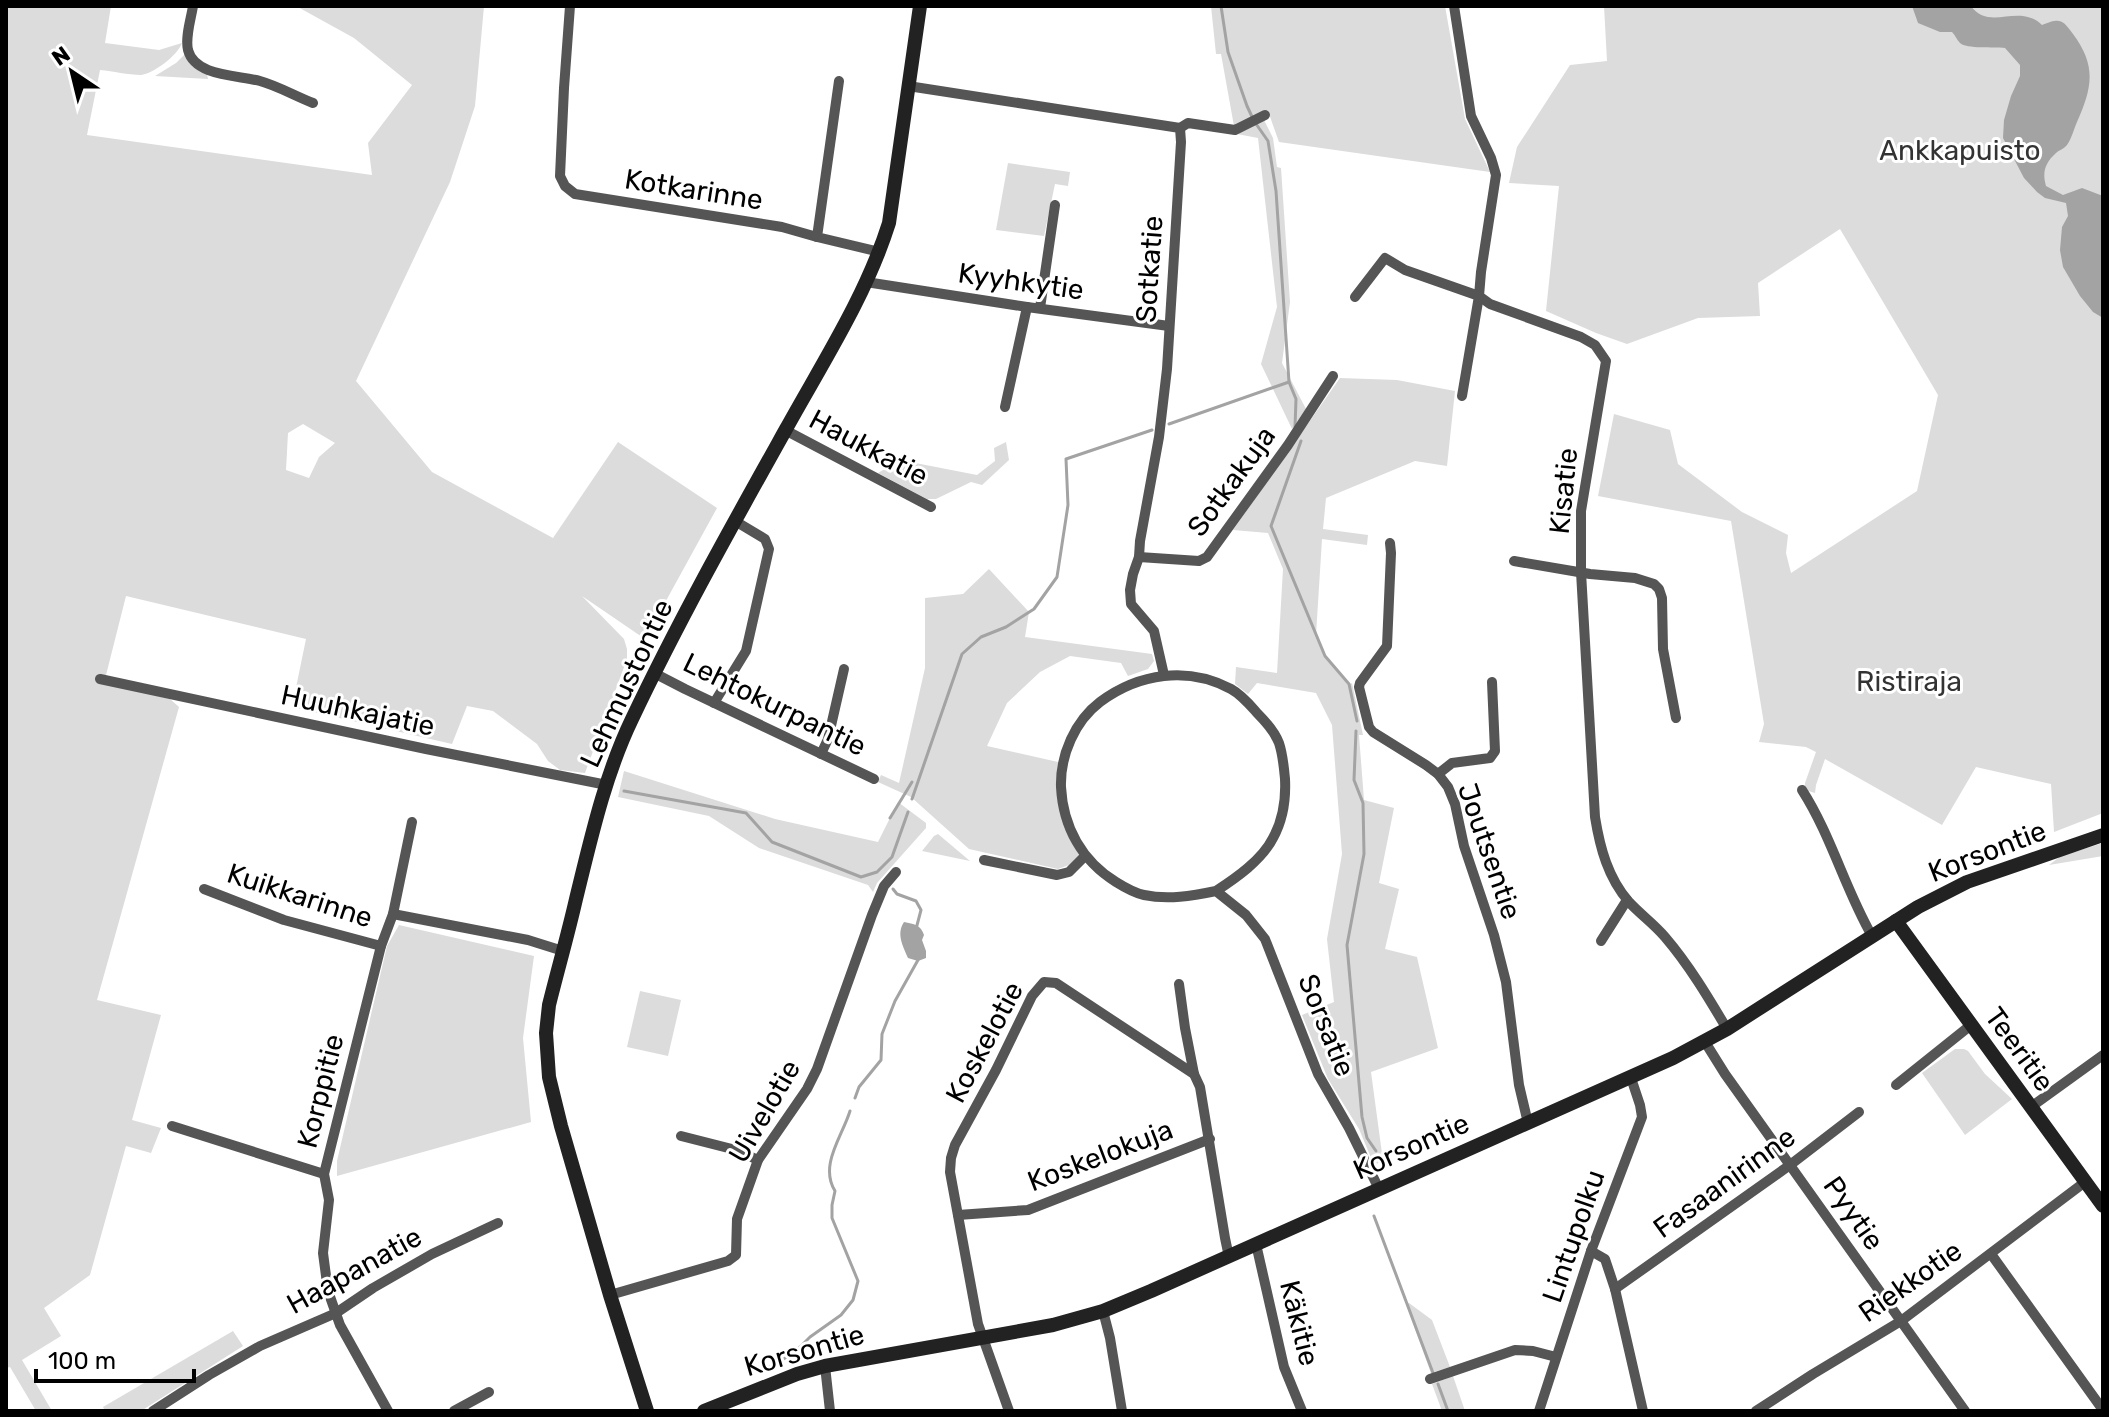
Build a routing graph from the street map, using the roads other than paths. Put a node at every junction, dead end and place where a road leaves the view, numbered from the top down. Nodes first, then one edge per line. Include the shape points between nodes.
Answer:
1 (193, 6) edge
2 (570, 6) edge
3 (920, 6) edge
4 (1454, 6) edge
5 (839, 81) dead end
6 (908, 86) junction
7 (313, 103) dead end
8 (1265, 115) dead end
9 (1180, 128) junction
10 (1055, 205) dead end
11 (817, 237) junction
12 (880, 252) junction
13 (866, 282) junction
14 (1479, 296) junction
15 (1355, 297) dead end
16 (1027, 307) junction
17 (1040, 308) junction
18 (1169, 326) junction
19 (1333, 376) dead end
20 (1462, 396) dead end
21 (1005, 407) dead end
22 (785, 430) junction
23 (931, 507) dead end
24 (735, 521) junction
25 (1390, 543) dead end
26 (1139, 557) junction
27 (1514, 561) dead end
28 (1581, 572) junction
29 (844, 669) dead end
30 (654, 673) junction
31 (1164, 675) junction
32 (100, 679) dead end
33 (1492, 682) dead end
34 (714, 703) junction
35 (1676, 718) dead end
36 (821, 754) junction
37 (1438, 774) junction
38 (874, 779) dead end
39 (607, 785) junction
40 (1802, 790) dead end
41 (412, 822) dead end
42 (2103, 835) edge
43 (1085, 856) junction
44 (984, 860) dead end
45 (896, 872) dead end
46 (204, 889) dead end
47 (1216, 891) junction
48 (1627, 900) junction
49 (393, 914) junction
50 (1896, 921) junction
51 (1872, 936) junction
52 (1601, 941) dead end
53 (381, 946) junction
54 (563, 951) junction
55 (1179, 984) dead end
56 (1971, 1025) junction
57 (1727, 1029) junction
58 (1705, 1042) junction
59 (2103, 1055) edge
60 (1194, 1074) junction
61 (1631, 1078) junction
62 (1896, 1085) dead end
63 (2031, 1107) junction
64 (1859, 1112) dead end
65 (1528, 1123) junction
66 (172, 1126) dead end
67 (681, 1136) dead end
68 (1210, 1139) junction
69 (758, 1160) junction
70 (1790, 1165) junction
71 (324, 1174) junction
72 (2085, 1182) junction
73 (1379, 1189) junction
74 (2103, 1206) edge
75 (958, 1215) junction
76 (498, 1223) dead end
77 (1256, 1244) junction
78 (1591, 1251) junction
79 (1991, 1254) junction
80 (1229, 1257) junction
81 (1615, 1289) junction
82 (610, 1295) junction
83 (1103, 1311) junction
84 (336, 1313) junction
85 (1901, 1321) junction
86 (983, 1338) junction
87 (1556, 1357) junction
88 (825, 1366) junction
89 (1430, 1379) dead end
90 (489, 1392) dead end
91 (2103, 1410) edge
92 (153, 1411) edge
93 (388, 1411) edge
94 (454, 1411) edge
95 (647, 1411) edge
96 (704, 1411) edge
97 (830, 1411) edge
98 (1009, 1411) edge
99 (1122, 1411) edge
100 (1302, 1411) edge
101 (1539, 1411) edge
102 (1643, 1411) edge
103 (1756, 1411) edge
104 (1965, 1411) edge

1 - 7 street via 187,47 202,66
2 - 11 street, Kotkarinne via 560,176 565,186 575,194
3 - 6 main road, Lehmustontie
4 - 14 street via 1468,105 1496,175
5 - 11 street
6 - 9 street
6 - 12 main road, Lehmustontie via 889,223
8 - 9 street via 1235,130 1188,123
9 - 18 street, Sotkatie
10 - 17 street
11 - 12 street, Kotkarinne
12 - 13 main road, Lehmustontie
13 - 16 street, Kyyhkytie
13 - 22 main road, Lehmustontie
14 - 15 street via 1385,258
14 - 20 street
14 - 28 street, Kisatie via 1581,337 1606,361 1581,511
16 - 17 street, Kyyhkytie
16 - 21 street
17 - 18 street, Kyyhkytie
18 - 26 street, Sotkatie via 1159,437
19 - 26 street, Sotkakuja via 1207,557
22 - 23 street, Haukkatie
22 - 24 main road, Lehmustontie
24 - 30 main road, Lehmustontie
24 - 34 street via 765,539 769,549 746,651
25 - 37 street, Joutsentie via 1387,646 1360,683 1366,719 1373,732
26 - 31 street, Sotkatie via 1131,604 1154,631
27 - 28 street
28 - 35 street via 1635,578 1659,589
28 - 48 street, Kisatie via 1595,817 1600,848
29 - 36 street
30 - 34 street, Lehtokurpantie
30 - 39 main road, Lehmustontie
31 - 43 street via 1111,693 1093,707 1065,752 1062,808
31 - 47 street via 1206,679 1233,690 1263,719 1281,753 1286,787 1274,837 1265,851
32 - 39 street, Huuhkajatie
33 - 37 street via 1495,751 1490,758 1452,763
34 - 36 street, Lehtokurpantie
36 - 38 street, Lehtokurpantie
37 - 65 street, Joutsentie via 1455,804 1501,961
39 - 54 main road, Lehmustontie
40 - 51 street
41 - 49 street, Korppitie
42 - 50 main road, Korsontie via 1967,882
43 - 44 street via 1069,872 1057,875
43 - 47 street via 1101,872 1142,894 1186,897
45 - 69 street, Uivelotie via 884,886 817,1069
46 - 53 street, Kuikkarinne via 284,920
47 - 73 street, Sorsatie via 1265,939 1318,1074
48 - 52 street
48 - 57 street, Kisatie via 1683,960
49 - 53 street, Korppitie
49 - 54 street, Kuikkarinne
50 - 51 main road, Korsontie
50 - 56 main road, Teeritie
51 - 57 main road, Korsontie
53 - 71 street, Korppitie
54 - 82 main road, Lehmustontie via 549,1005 549,1077
55 - 60 street
56 - 62 street
56 - 63 main road, Teeritie
57 - 58 main road, Korsontie
58 - 61 main road, Korsontie
58 - 70 street, Pyytie
59 - 63 street
60 - 68 street
60 - 75 street, Koskelotie via 1056,983 1044,982 955,1145 950,1172
61 - 65 main road, Korsontie
61 - 78 street, Lintupolku via 1642,1117
63 - 72 main road, Teeritie
64 - 70 street, Fasaanirinne
65 - 73 main road, Korsontie
66 - 71 street
67 - 69 street
68 - 75 street, Koskelokuja via 1028,1210
68 - 80 street
69 - 82 street, Uivelotie via 737,1219 736,1255
70 - 81 street, Fasaanirinne
70 - 85 street, Pyytie
71 - 84 street, Korppitie via 329,1200 324,1275
72 - 74 main road, Teeritie
72 - 79 street, Riekkotie
73 - 77 main road, Korsontie
75 - 86 street, Koskelotie
76 - 84 street, Haapanatie via 432,1254
77 - 80 main road, Korsontie
77 - 100 street, Käkitie via 1284,1367
78 - 81 street via 1605,1259
78 - 87 street, Lintupolku
79 - 85 street, Riekkotie
79 - 91 street
80 - 83 main road, Korsontie
81 - 102 street
82 - 95 main road, Lehmustontie
83 - 86 main road, Korsontie
83 - 99 street
84 - 92 street, Haapanatie via 260,1346
84 - 93 street, Korppitie
85 - 103 street, Riekkotie
85 - 104 street, Pyytie
86 - 88 main road, Korsontie
86 - 98 street, Koskelotie
87 - 89 street via 1515,1350
87 - 101 street, Lintupolku
88 - 96 main road, Korsontie
88 - 97 street
90 - 94 street

